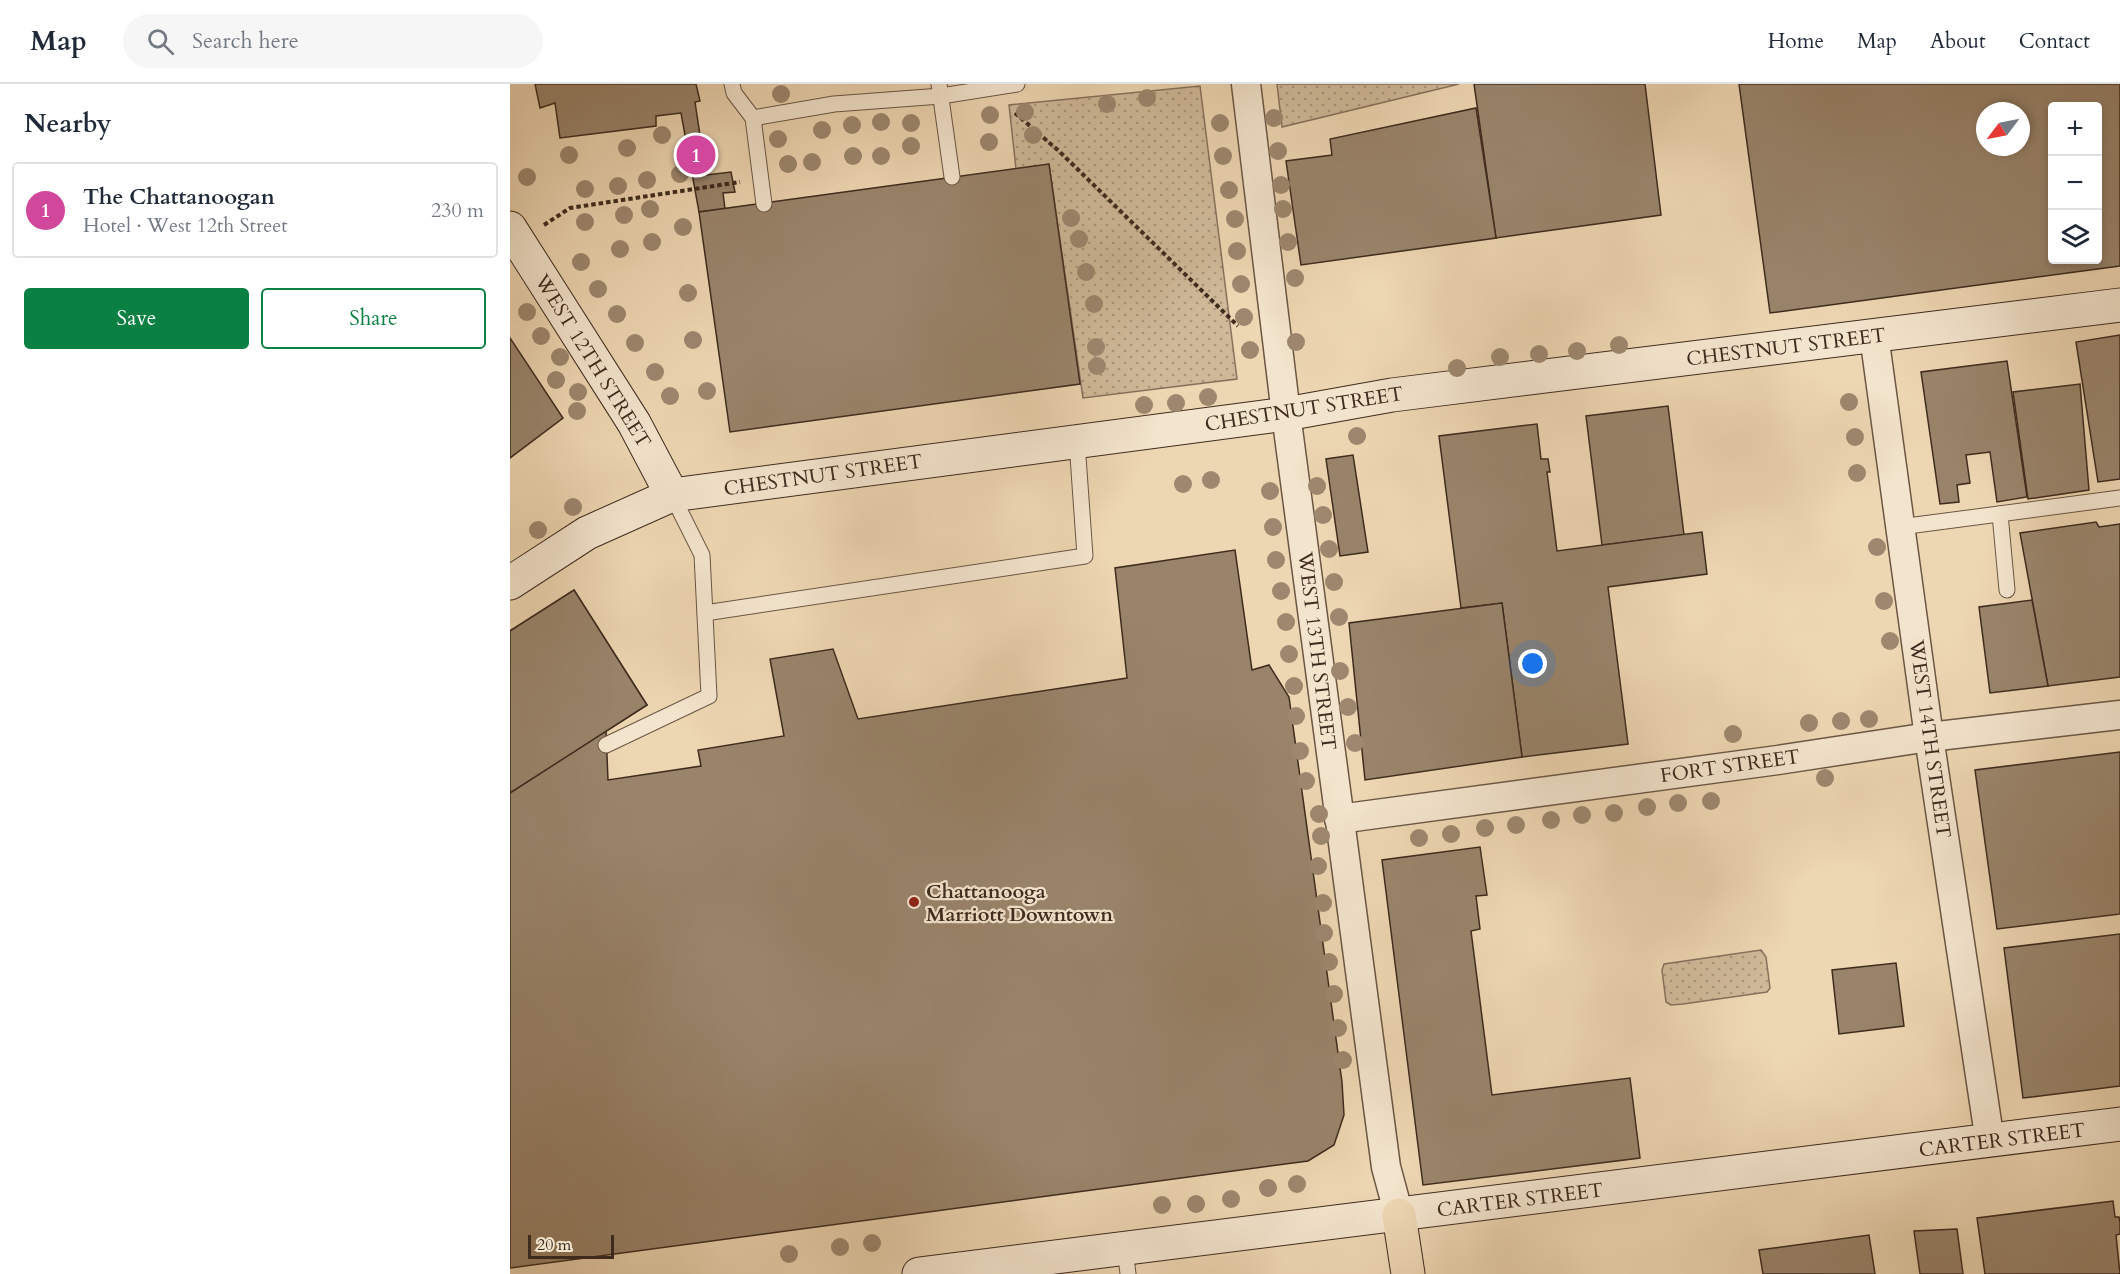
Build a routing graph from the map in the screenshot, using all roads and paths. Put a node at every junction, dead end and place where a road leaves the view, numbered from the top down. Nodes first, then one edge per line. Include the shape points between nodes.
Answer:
1 (732, 84) edge
2 (1017, 84) edge
3 (1246, 84) edge
4 (940, 90) edge
5 (1015, 113) dead end
6 (753, 118) junction
7 (952, 177) dead end
8 (761, 179) junction
9 (764, 204) dead end
10 (514, 235) edge
11 (2120, 305) edge
12 (1238, 326) dead end
13 (1874, 335) junction
14 (1286, 414) junction
15 (1077, 442) junction
16 (672, 495) junction
17 (2120, 498) edge
18 (2000, 513) junction
19 (1900, 527) junction
20 (510, 583) edge
21 (2007, 590) dead end
22 (705, 613) junction
23 (2120, 715) edge
24 (1929, 737) junction
25 (606, 745) dead end
26 (1339, 819) junction
27 (2120, 1124) edge
28 (1990, 1142) junction
29 (1399, 1215) junction
30 (1127, 1261) edge
31 (1016, 1268) edge
32 (919, 1274) edge
33 (1408, 1274) edge

1 - 6 lane via 734,93
2 - 4 lane
3 - 14 street, WEST 13TH STREET
4 - 6 lane
4 - 7 lane
5 - 12 path
6 - 8 lane
8 - 9 lane
8 - 10 path via 570,208
10 - 16 street, WEST 12TH STREET via 634,423
11 - 13 street, CHESTNUT STREET
13 - 14 street, CHESTNUT STREET via 1392,395
13 - 19 street, WEST 14TH STREET
14 - 15 street, CHESTNUT STREET
14 - 26 street, WEST 13TH STREET
15 - 16 street, CHESTNUT STREET
15 - 22 lane via 1085,556
16 - 20 street, CHESTNUT STREET via 586,533
16 - 22 lane via 702,555
17 - 18 lane
18 - 19 lane
18 - 21 lane
19 - 24 street, WEST 14TH STREET
22 - 25 lane via 709,696
23 - 24 street, FORT STREET
24 - 26 street, FORT STREET
24 - 28 street, WEST 14TH STREET
26 - 29 street, WEST 13TH STREET via 1386,1167
27 - 28 street, CARTER STREET
28 - 29 street, CARTER STREET
29 - 30 street, CARTER STREET
29 - 33 highway
30 - 31 street, CARTER STREET
31 - 32 street, CARTER STREET

